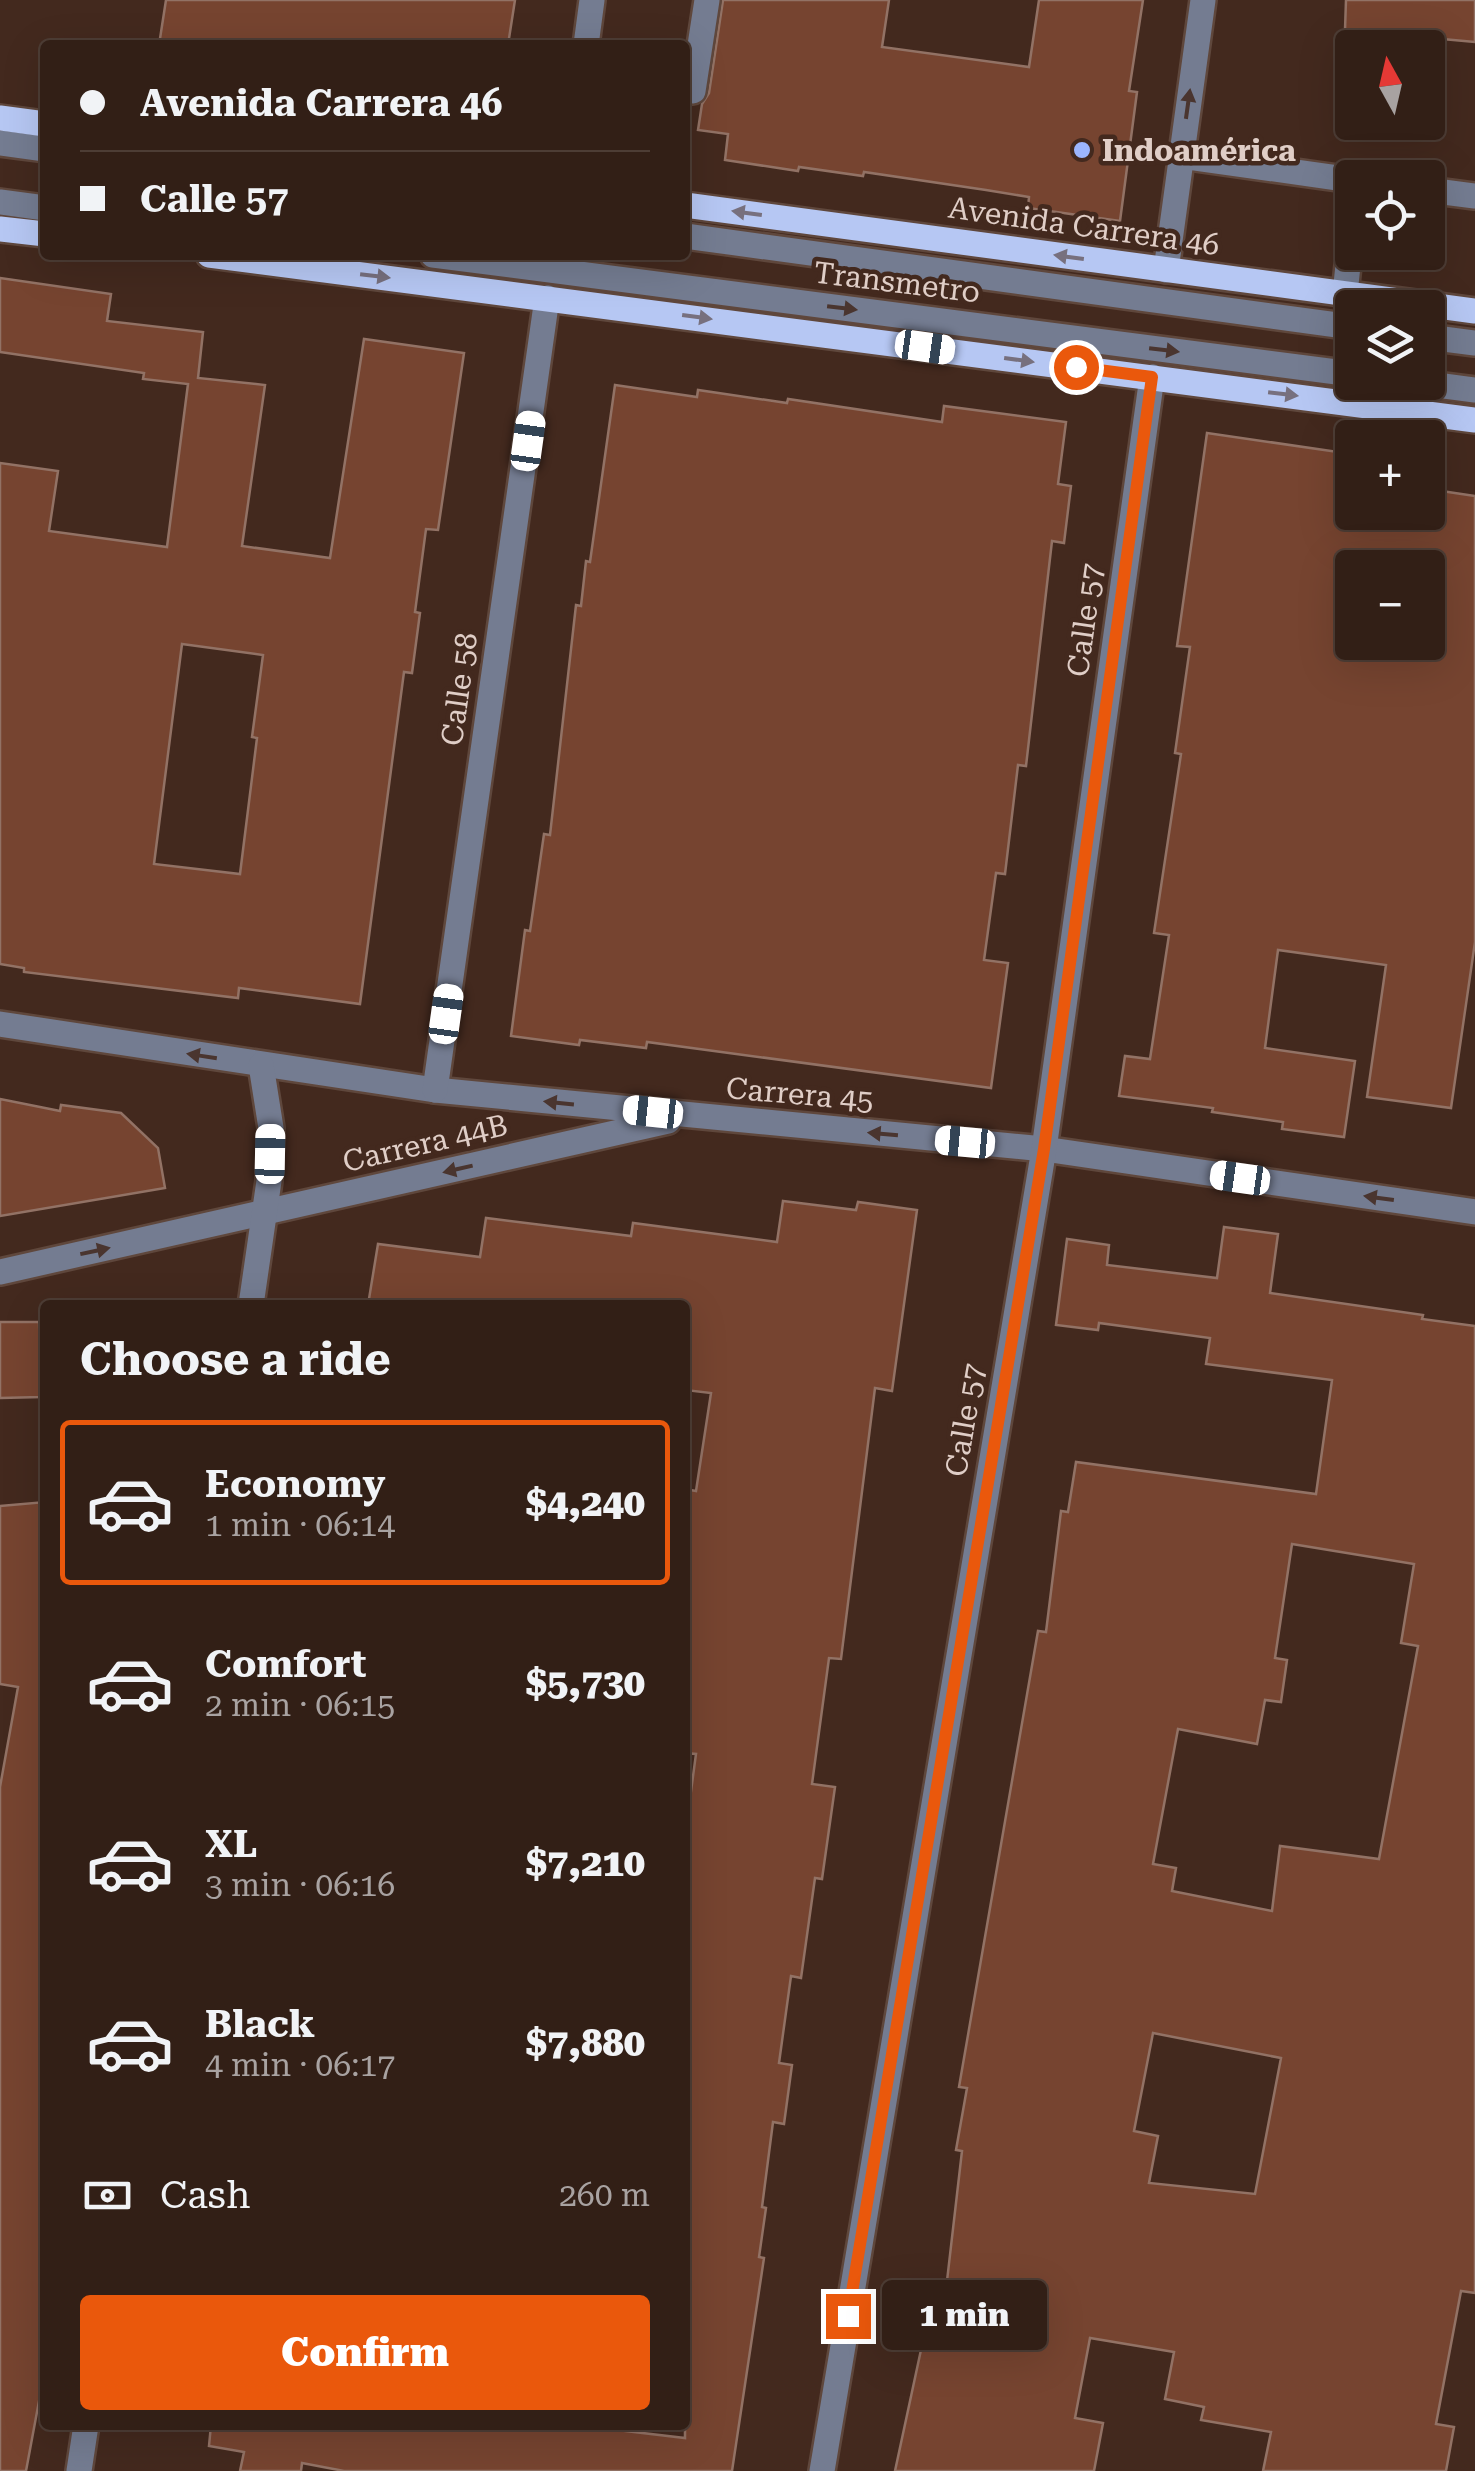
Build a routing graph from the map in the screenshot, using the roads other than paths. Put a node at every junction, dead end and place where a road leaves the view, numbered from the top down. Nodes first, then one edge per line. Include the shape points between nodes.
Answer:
1 (592, 0) edge
2 (707, 0) edge
3 (1203, 0) edge
4 (587, 40) edge
5 (693, 91) dead end
6 (0, 118) edge
7 (40, 123) edge
8 (0, 142) edge
9 (40, 148) edge
10 (1181, 156) junction
11 (1335, 178) edge
12 (1445, 192) edge
13 (1475, 196) edge
14 (0, 202) edge
15 (690, 206) edge
16 (40, 207) edge
17 (0, 229) edge
18 (40, 233) edge
19 (690, 237) edge
20 (248, 260) edge
21 (472, 260) edge
22 (1166, 270) junction
23 (1335, 293) edge
24 (548, 298) junction
25 (1445, 307) edge
26 (1475, 311) edge
27 (1335, 325) edge
28 (1445, 339) edge
29 (1475, 343) edge
30 (1335, 372) edge
31 (1152, 377) junction
32 (1445, 386) edge
33 (1475, 390) edge
34 (1475, 420) edge
35 (0, 1024) edge
36 (261, 1065) junction
37 (435, 1090) junction
38 (689, 1116) junction
39 (1044, 1149) junction
40 (1475, 1212) edge
41 (265, 1214) junction
42 (0, 1272) edge
43 (252, 1300) edge
44 (85, 2430) edge
45 (79, 2471) edge
46 (822, 2471) edge

1 - 4 street
2 - 5 street
10 -> 3 street
6 - 7 main road
8 - 9 street
10 - 11 street
10 - 22 street
12 - 13 street
14 - 16 street
22 -> 15 main road, Avenida Carrera 46
17 - 18 main road
19 - 27 street, Transmetro
20 -> 24 main road
21 -> 30 street, Transmetro
22 - 23 main road, Avenida Carrera 46
24 -> 31 main road
24 - 37 street, Calle 58
25 - 26 main road, Avenida Carrera 46
28 - 29 street
31 -> 34 main road
31 - 39 street, Calle 57
32 - 33 street
36 -> 35 street, Carrera 45
36 - 37 street, Carrera 45
36 - 41 street via 270,1128
38 -> 37 street, Carrera 45
39 -> 38 street, Carrera 45
38 -> 41 street, Carrera 44B
40 -> 39 street, Carrera 45
39 - 46 street, Calle 57
42 -> 41 street, Carrera 44B
41 - 43 street
44 - 45 street

